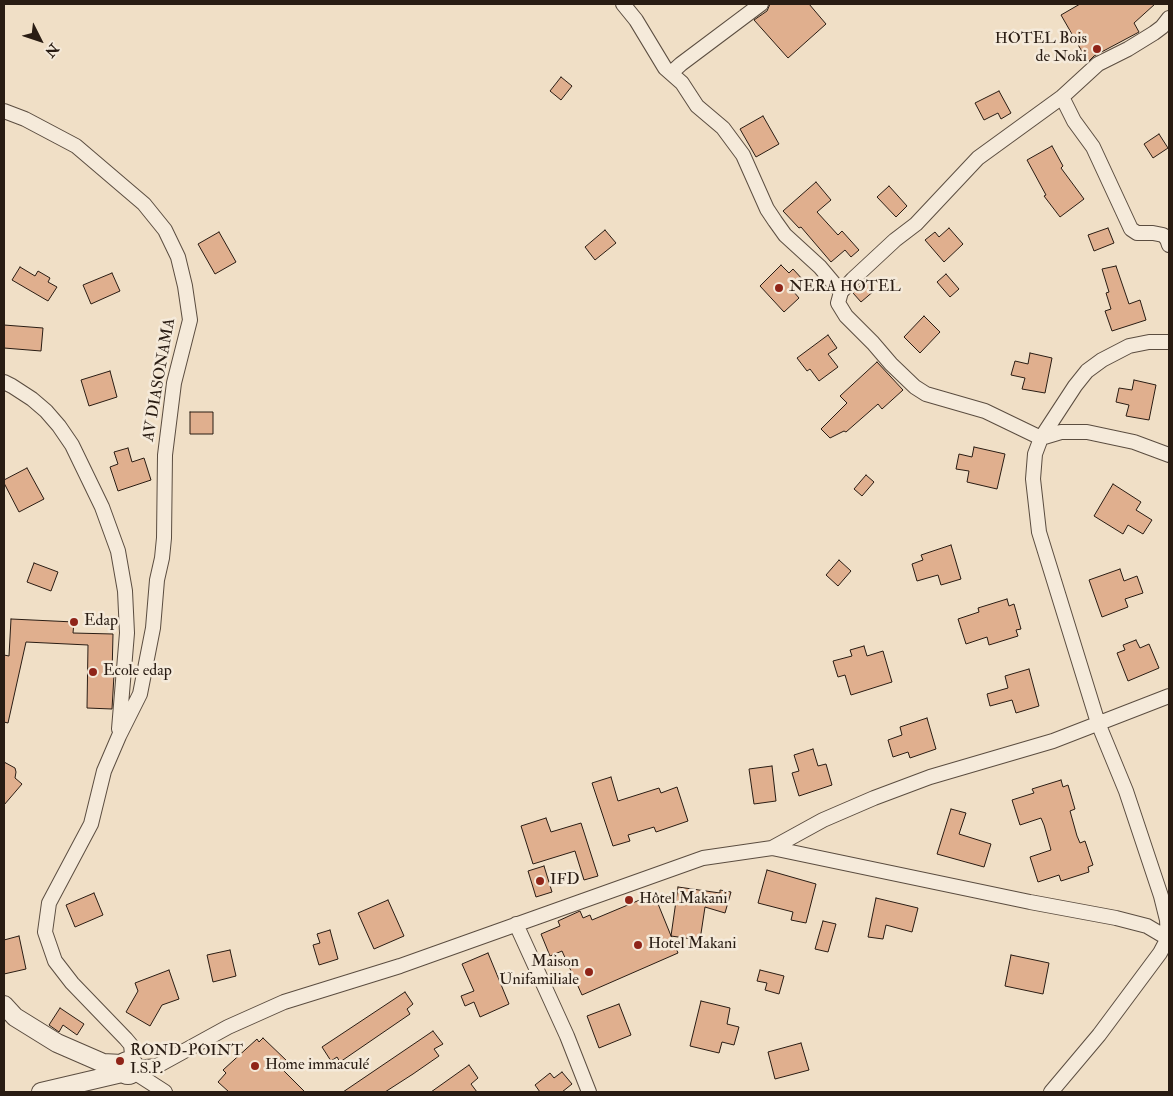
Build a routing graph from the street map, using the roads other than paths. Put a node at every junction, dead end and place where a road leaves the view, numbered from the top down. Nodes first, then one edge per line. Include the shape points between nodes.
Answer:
1 (624, 4) edge
2 (761, 4) edge
3 (1169, 18) edge
4 (671, 73) junction
5 (1062, 97) junction
6 (1046, 108) junction
7 (4, 112) edge
8 (1074, 121) junction
9 (1169, 245) edge
10 (841, 292) junction
11 (1169, 342) edge
12 (4, 382) edge
13 (1041, 438) junction
14 (1169, 455) edge
15 (1169, 696) edge
16 (1098, 723) junction
17 (119, 736) junction
18 (772, 848) junction
19 (516, 924) junction
20 (1168, 938) edge
21 (4, 1005) edge
22 (128, 1068) junction
23 (41, 1092) edge
24 (166, 1092) edge
25 (589, 1092) edge
26 (1051, 1092) edge

1 - 4 street
2 - 4 street
3 - 5 street via 1154,33 1098,64
4 - 10 street via 697,106 723,128 738,147 767,209 785,235 820,267
5 - 6 street
5 - 8 street
6 - 8 street
6 - 10 street via 978,158 916,224
7 - 17 street, AV DIASONAMA via 25,119 76,146 144,204 171,242 185,286 190,320 174,384 166,455 164,538 153,628 140,694
8 - 9 street via 1093,147 1132,229 1137,233 1163,236
10 - 13 street via 838,303 846,316 915,387 926,394 985,411
11 - 13 street via 1129,346 1087,371
12 - 17 street via 32,399 59,426 102,507 118,551 125,590 127,633
13 - 14 street via 1061,432 1087,432 1134,442
13 - 16 street via 1033,479 1039,532
15 - 16 street
16 - 18 street via 1053,741 874,798 823,820
16 - 20 street via 1145,845 1167,920
17 - 22 street, AV DIASONAMA via 104,771 91,824 49,903 45,932 56,961 72,983 131,1046
18 - 19 street via 703,858
18 - 20 street via 1116,918 1147,926
19 - 22 street via 400,966 284,1002 228,1027 157,1066
19 - 25 street
20 - 26 street via 1099,1036
21 - 22 street via 15,1017 57,1043 103,1063
22 - 23 street
22 - 24 street

